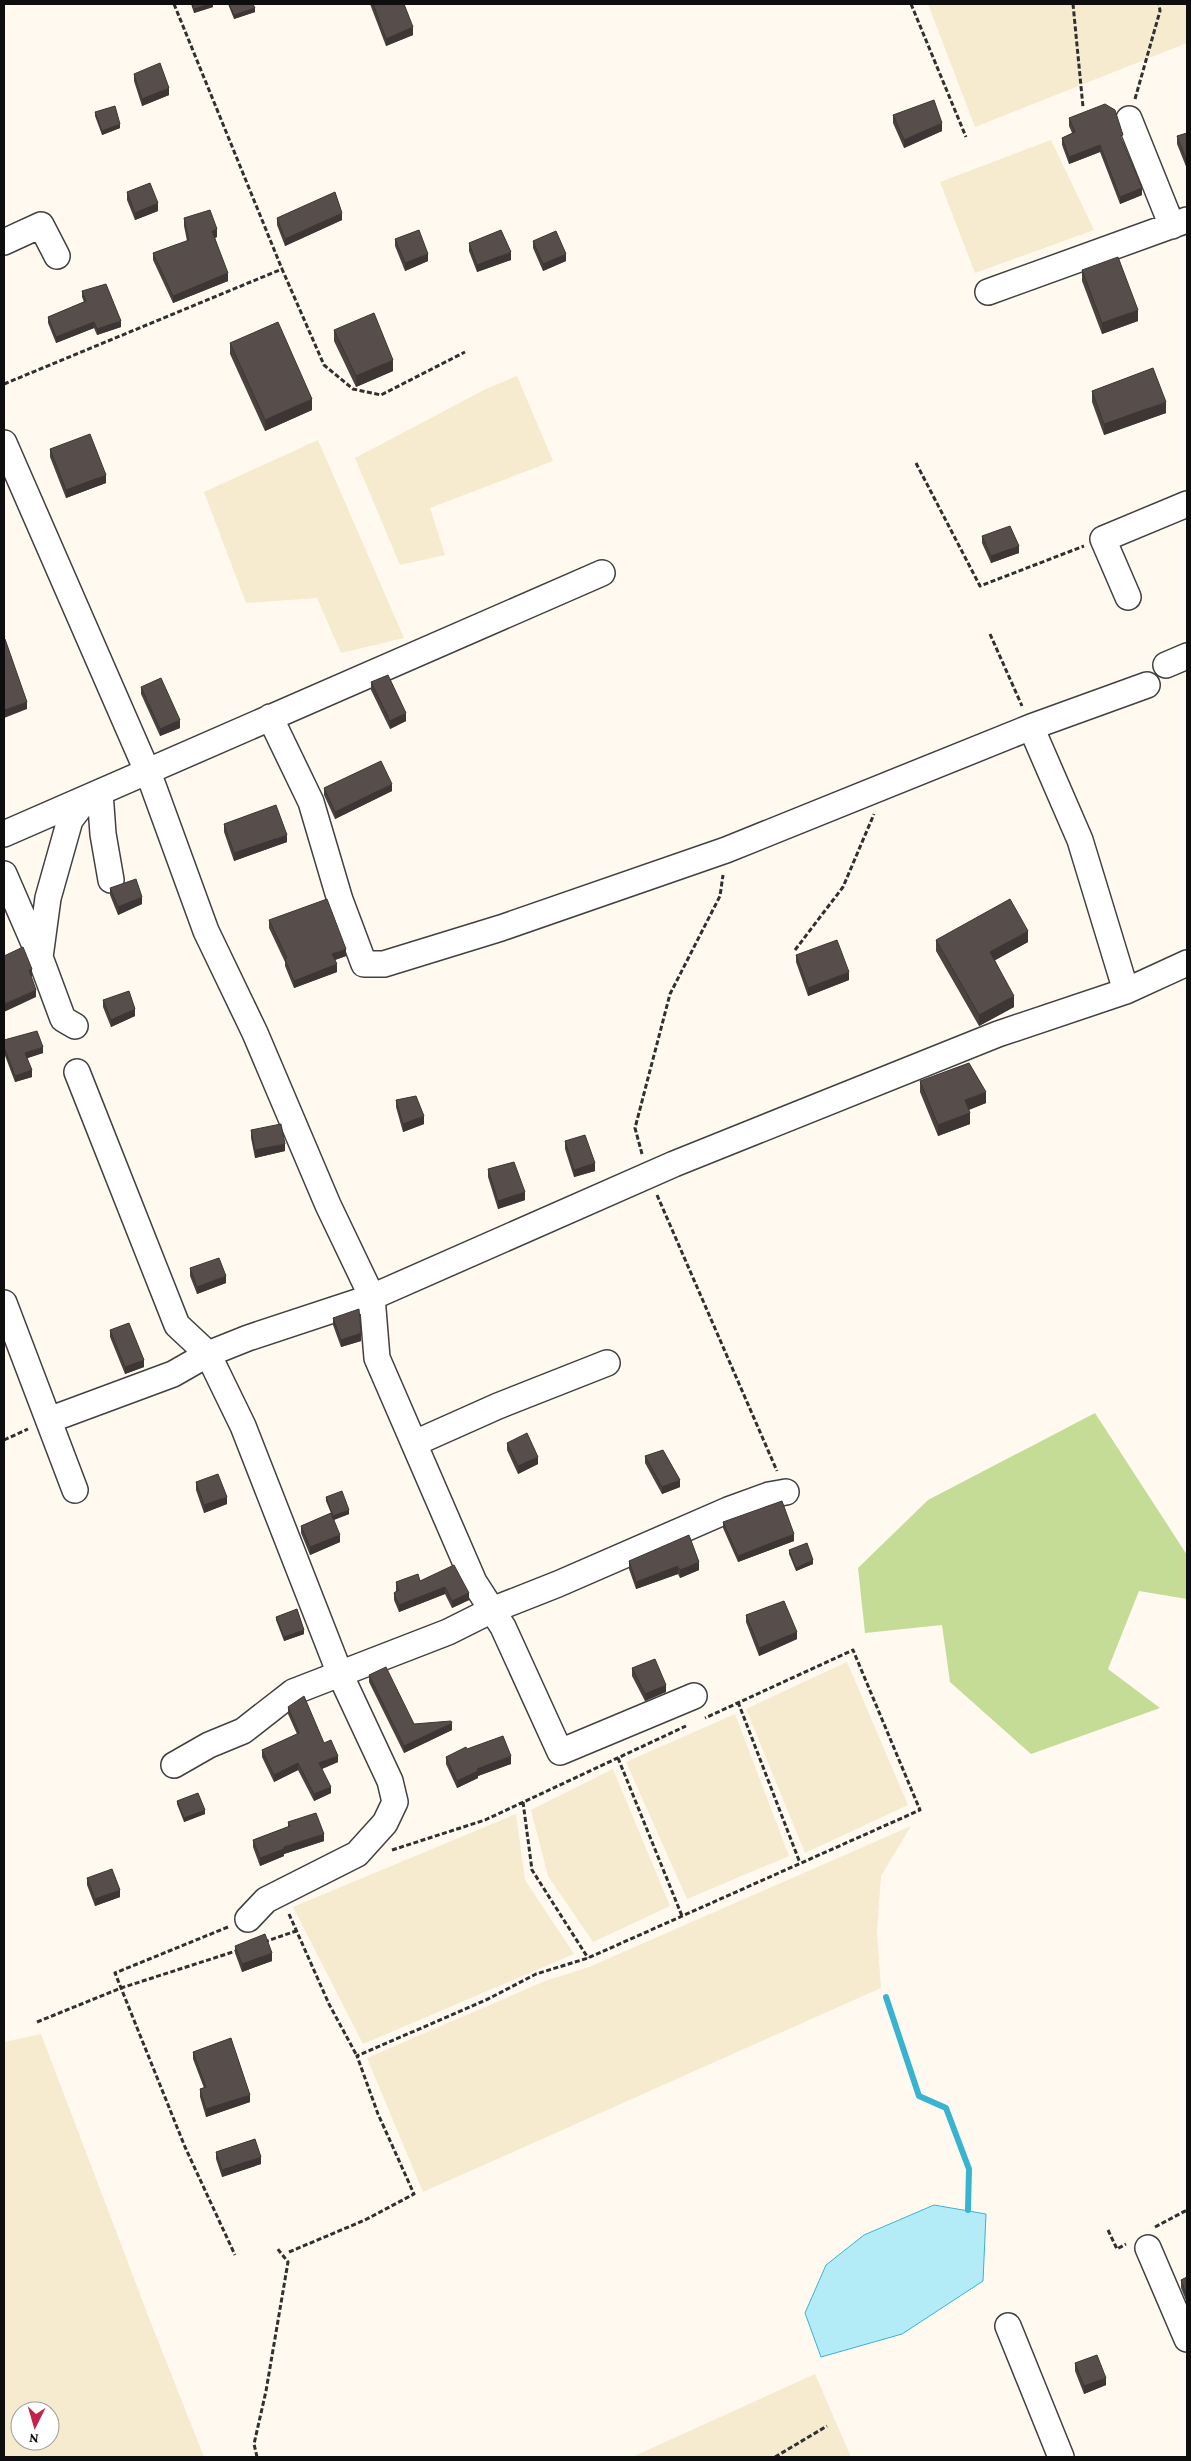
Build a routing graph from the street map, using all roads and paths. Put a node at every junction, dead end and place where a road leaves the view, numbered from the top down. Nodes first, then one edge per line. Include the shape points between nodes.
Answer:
1 (174, 4) edge
2 (911, 4) edge
3 (1073, 4) edge
4 (1159, 4) edge
5 (1082, 107) dead end
6 (1129, 119) joint
7 (966, 137) dead end
8 (1180, 223) edge
9 (4, 242) edge
10 (57, 256) dead end
11 (282, 269) junction
12 (988, 292) dead end
13 (465, 352) dead end
14 (4, 384) edge
15 (4, 443) edge
16 (916, 463) dead end
17 (1187, 504) edge
18 (1103, 539) junction
19 (602, 573) dead end
20 (1128, 597) dead end
21 (990, 634) dead end
22 (1147, 685) dead end
23 (270, 717) junction
24 (1031, 728) junction
25 (145, 772) junction
26 (886, 786) junction
27 (93, 795) junction
28 (4, 834) edge
29 (4, 874) edge
30 (111, 880) dead end
31 (794, 950) dead end
32 (40, 957) junction
33 (1187, 963) edge
34 (1126, 991) junction
35 (75, 1026) dead end
36 (78, 1072) dead end
37 (372, 1297) junction
38 (6, 1314) edge
39 (208, 1354) junction
40 (606, 1363) dead end
41 (49, 1420) junction
42 (415, 1443) junction
43 (75, 1490) dead end
44 (786, 1492) dead end
45 (492, 1610) junction
46 (340, 1674) junction
47 (738, 1702) junction
48 (699, 1707) joint
49 (695, 1722) dead end
50 (618, 1758) junction
51 (174, 1764) dead end
52 (523, 1802) junction
53 (389, 1851) dead end
54 (800, 1863) junction
55 (289, 1913) dead end
56 (682, 1916) junction
57 (248, 1919) joint
58 (296, 1931) junction
59 (260, 1943) edge
60 (241, 1949) edge
61 (588, 1958) junction
62 (121, 1988) junction
63 (37, 2022) dead end
64 (358, 2056) junction
65 (277, 2248) dead end
66 (1148, 2248) dead end
67 (289, 2252) dead end
68 (235, 2255) dead end
69 (1008, 2326) dead end
70 (1187, 2339) edge
71 (827, 2426) dead end
72 (257, 2457) edge
73 (775, 2457) edge
74 (1061, 2457) edge

1 - 11 path
2 - 7 path
3 - 5 path
4 - 6 path via 1160,11
6 - 8 street
8 - 12 street
9 - 10 street via 41,225
11 - 13 path via 324,365 353,389 381,395
11 - 14 path
15 - 25 street
16 - 18 path via 980,586
17 - 18 street
18 - 20 street
19 - 23 street
21 - 24 path
22 - 24 street
23 - 25 street
23 - 26 street via 310,802 340,900 364,964 384,964 501,928 726,850
24 - 26 street
24 - 34 street via 1080,840
25 - 27 street
25 - 37 street via 206,931
26 - 31 path via 844,887
27 - 28 street
27 - 30 street
27 - 32 street via 70,820 48,898
29 - 32 street
32 - 35 street via 64,1020
33 - 34 street
34 - 37 street via 998,1034 674,1164
36 - 39 street via 177,1325
37 - 39 street
37 - 42 street via 377,1358
38 - 41 street
39 - 41 street via 173,1374
39 - 46 street via 244,1426
40 - 42 street
41 - 43 street
42 - 45 street via 474,1582
44 - 45 street via 728,1510
45 - 46 street via 448,1632
45 - 48 street via 503,1627 560,1752
46 - 51 street via 293,1692 243,1731
46 - 57 street via 390,1781 394,1802 385,1823 357,1854 266,1900
47 - 48 path
47 - 54 path
47 - 54 path via 853,1650 920,1810
49 - 50 path
50 - 52 path
50 - 56 path
52 - 53 path via 485,1820
52 - 61 path via 532,1870
54 - 56 path
55 - 58 path
56 - 61 path
57 - 62 path via 115,1973
58 - 59 path
58 - 64 path via 329,2004
60 - 62 path
61 - 64 path via 536,1974 488,2000
62 - 63 path
62 - 68 path via 185,2147
64 - 67 path via 378,2114 414,2194 365,2220
65 - 72 path via 288,2262 254,2444
66 - 70 street
69 - 74 street
71 - 73 path

